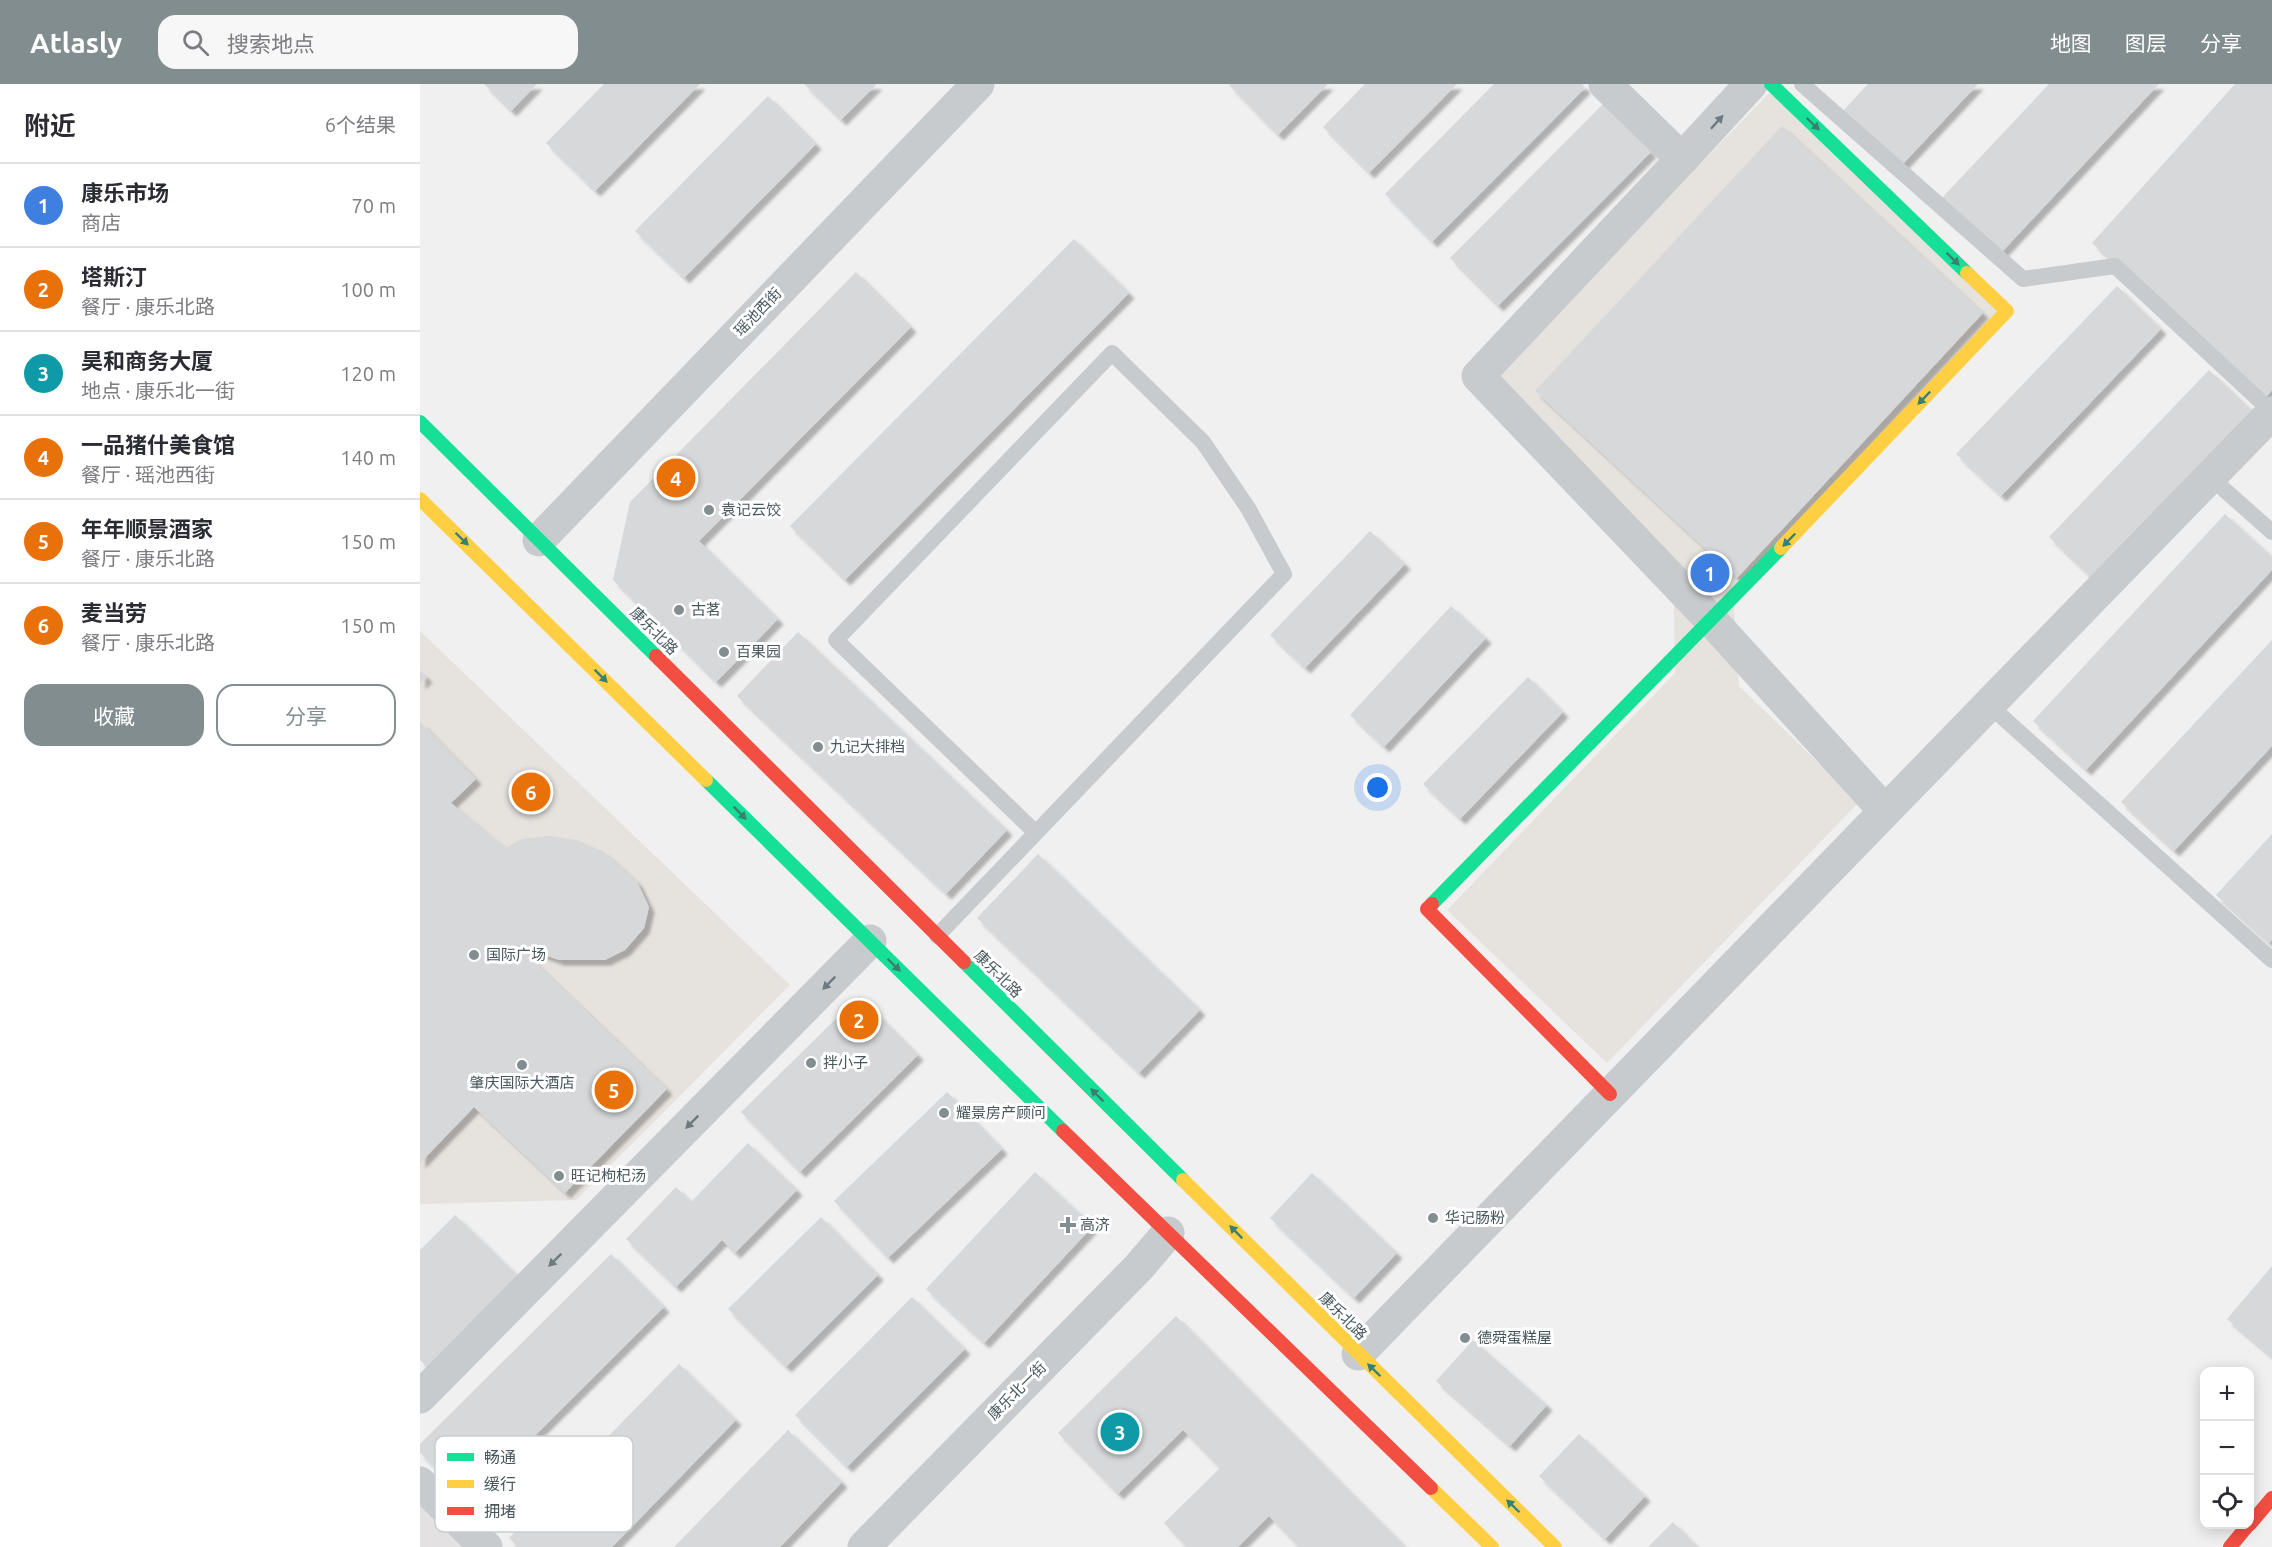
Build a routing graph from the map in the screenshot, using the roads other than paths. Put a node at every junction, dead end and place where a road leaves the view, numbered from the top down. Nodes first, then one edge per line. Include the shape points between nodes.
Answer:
1 (978, 84) edge
2 (1605, 84) edge
3 (1751, 84) edge
4 (1770, 84) edge
5 (1802, 84) edge
6 (1682, 159) junction
7 (2272, 413) edge
8 (420, 422) edge
9 (2210, 477) junction
10 (420, 498) edge
11 (2272, 532) edge
12 (539, 540) junction
13 (1712, 621) junction
14 (1989, 705) junction
15 (1886, 811) junction
16 (1036, 833) junction
17 (937, 936) junction
18 (870, 941) junction
19 (2272, 960) edge
20 (1610, 1094) junction
21 (1168, 1233) junction
22 (1358, 1354) junction
23 (420, 1397) edge
24 (420, 1483) edge
25 (435, 1498) edge
26 (2272, 1498) edge
27 (2254, 1518) edge
28 (2245, 1529) edge
29 (471, 1532) edge
30 (486, 1547) edge
31 (864, 1547) edge
32 (1492, 1547) edge
33 (1555, 1547) edge
34 (2230, 1547) edge

1 - 12 street, 瑶池西街
2 - 6 street
6 -> 3 street
4 -> 13 main road via 2007,311
5 - 7 lane via 2023,279 2115,266
6 - 13 street via 1478,376
7 - 9 street
8 - 12 main road, 康乐北路
9 - 11 lane
9 - 14 street
10 -> 18 main road
12 - 17 main road, 康乐北路
13 - 15 street
13 - 20 main road via 1427,909
14 - 15 street
14 - 19 lane
15 - 20 street
16 - 16 lane via 1284,574 1248,508 1203,442 1112,353 836,639
16 - 17 lane
22 -> 17 main road, 康乐北路
18 -> 21 main road
18 -> 23 street
20 - 22 street
21 - 31 street, 康乐北一街
21 - 32 main road
33 -> 22 main road, 康乐北路
24 - 25 street
26 - 27 main road
28 - 34 main road
29 - 30 street

